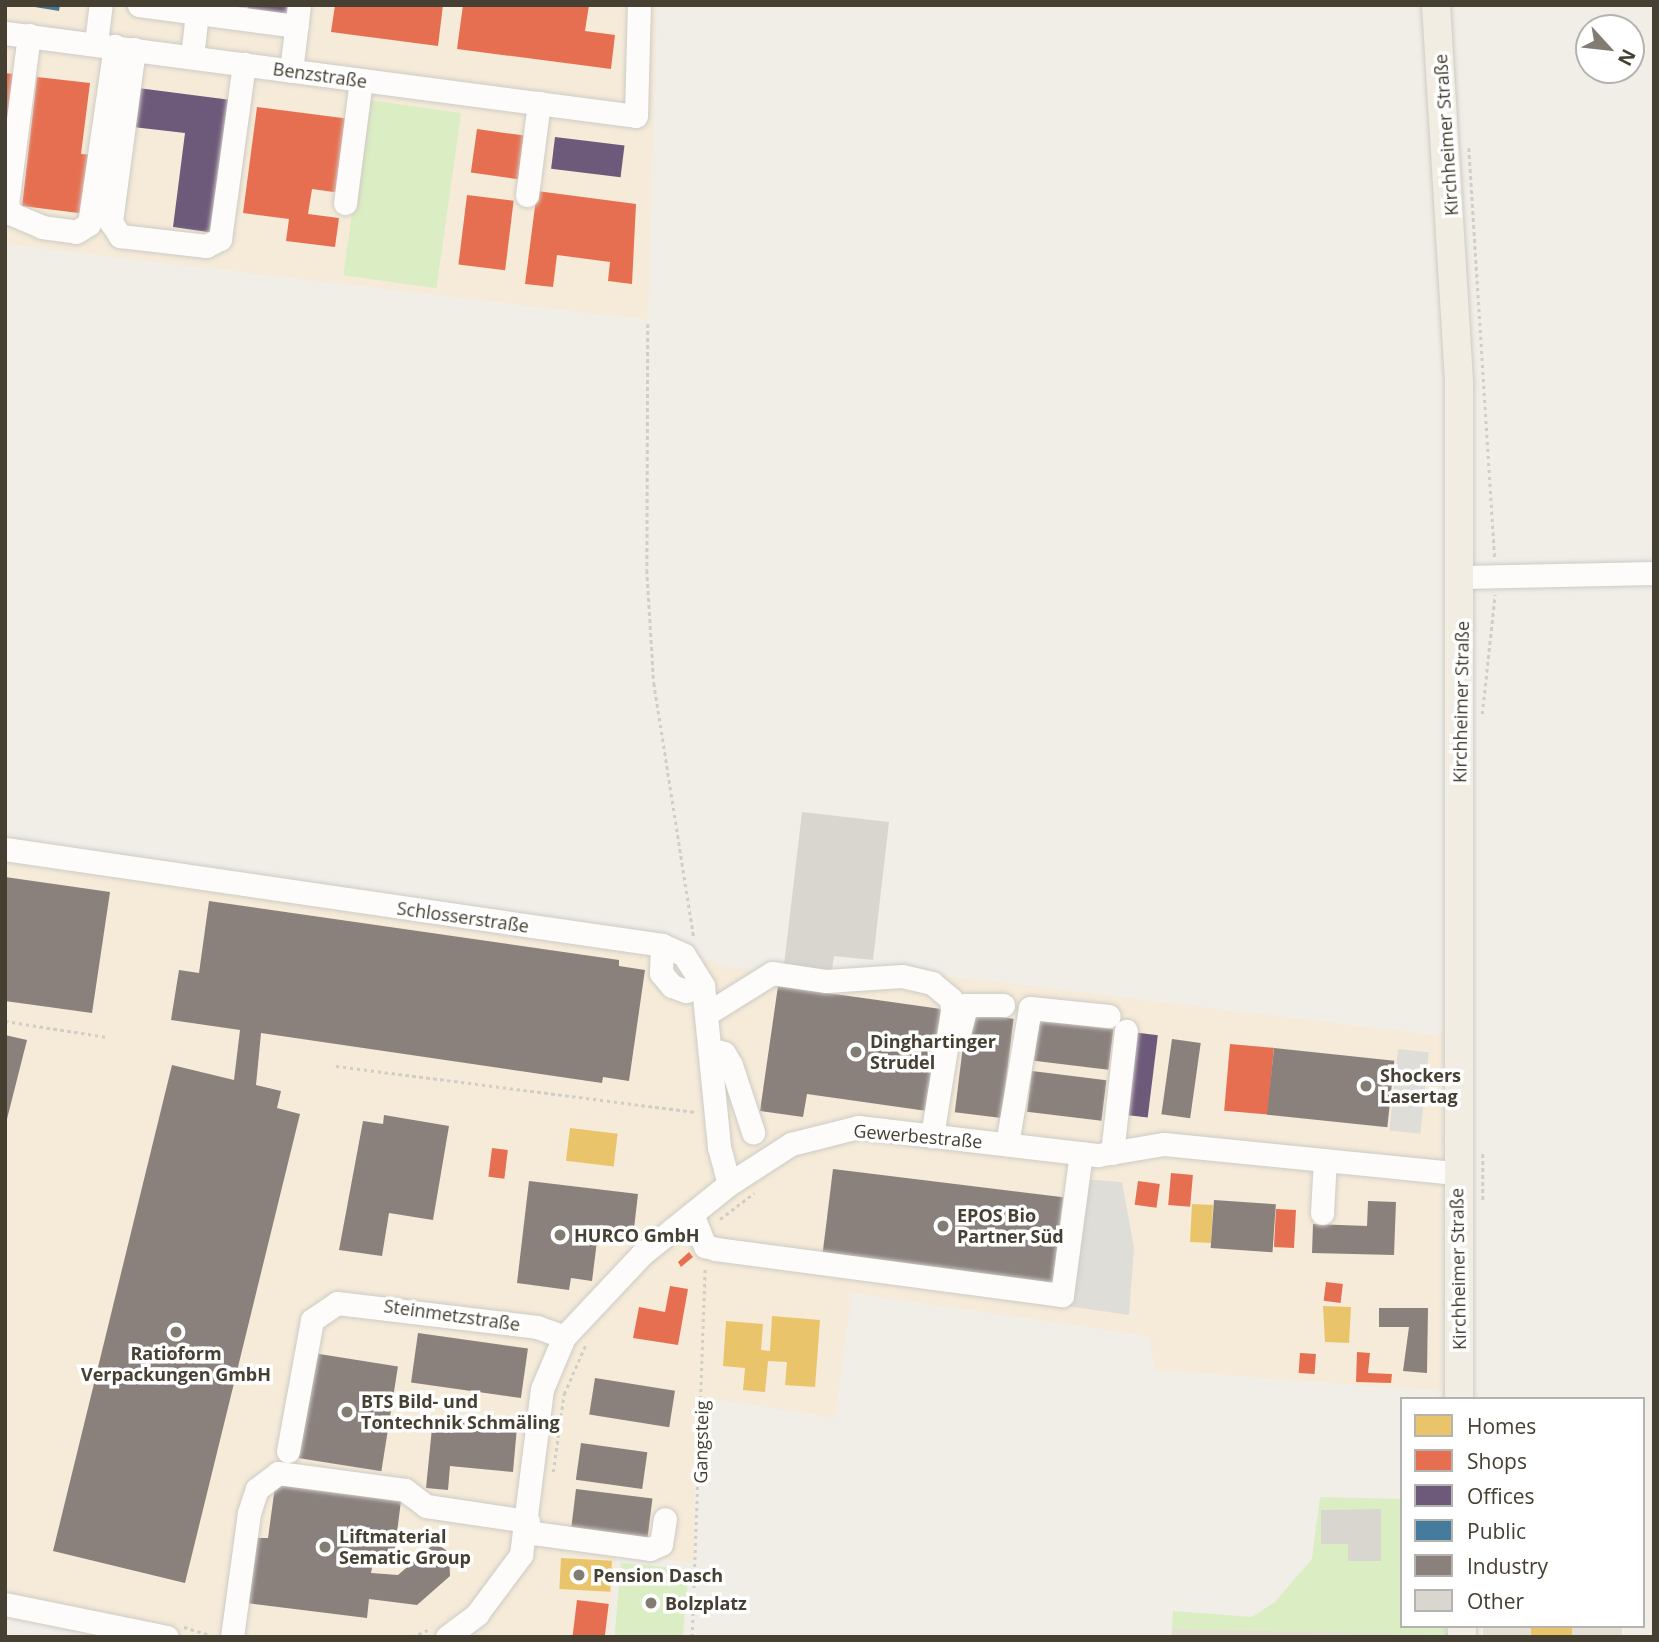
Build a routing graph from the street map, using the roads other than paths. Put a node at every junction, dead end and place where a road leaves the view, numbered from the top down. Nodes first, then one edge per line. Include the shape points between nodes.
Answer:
1 (101, 5) edge
2 (139, 5) edge
3 (639, 5) edge
4 (1436, 5) edge
5 (197, 13) junction
6 (298, 15) edge
7 (5, 33) edge
8 (29, 36) junction
9 (115, 46) junction
10 (192, 57) junction
11 (244, 64) junction
12 (291, 71) junction
13 (361, 80) junction
14 (539, 103) junction
15 (527, 195) dead end
16 (345, 203) dead end
17 (1654, 573) edge
18 (1495, 576) junction
19 (1462, 577) junction
20 (1654, 584) edge
21 (5, 849) edge
22 (662, 945) junction
23 (703, 986) junction
24 (1003, 1005) dead end
25 (708, 1013) junction
26 (712, 1050) junction
27 (753, 1132) dead end
28 (939, 1136) junction
29 (1007, 1144) junction
30 (1081, 1153) junction
31 (1112, 1153) junction
32 (1325, 1160) junction
33 (1456, 1173) junction
34 (729, 1184) junction
35 (1322, 1213) dead end
36 (692, 1214) junction
37 (565, 1337) junction
38 (1459, 1397) edge
39 (288, 1451) dead end
40 (666, 1519) dead end
41 (527, 1527) junction
42 (5, 1604) edge
43 (457, 1635) edge
44 (167, 1637) edge
45 (232, 1637) edge

1 - 9 street
2 - 5 street
3 - 14 street, Benzstraße via 636,116
4 - 19 main road, Kirchheimer Straße via 1453,207
5 - 6 street
5 - 10 street
6 - 12 street
7 - 8 street, Benzstraße
8 - 9 street, Benzstraße
8 - 9 street via 7,205 12,214 42,227 76,232 89,224
9 - 10 street, Benzstraße
9 - 11 street via 111,222 120,236 206,246 219,239
10 - 11 street, Benzstraße
11 - 12 street, Benzstraße
12 - 13 street, Benzstraße
13 - 14 street, Benzstraße
13 - 16 street
14 - 15 street
17 - 18 street
18 - 19 street
18 - 20 street via 1527,583
19 - 33 main road, Kirchheimer Straße
21 - 22 street, Schlosserstraße
22 - 23 street, Schlosserstraße via 695,964
22 - 23 street via 661,973 672,986 686,991
23 - 25 street
24 - 28 street via 966,1004
25 - 26 street
25 - 28 street via 772,973 826,981 902,976 932,983 951,999 952,1011
26 - 27 street via 724,1053 731,1065
26 - 34 street
28 - 29 street, Gewerbestraße
28 - 34 street, Gewerbestraße via 858,1127 824,1132 791,1144
29 - 30 street, Gewerbestraße
29 - 31 street via 1030,1008 1118,1024
30 - 31 street, Gewerbestraße
30 - 36 street via 1062,1295 705,1246
31 - 32 street, Gewerbestraße via 1164,1144
32 - 33 street, Gewerbestraße
32 - 35 street
33 - 38 main road, Kirchheimer Straße
34 - 36 street, Gewerbestraße
36 - 37 street, Gewerbestraße via 606,1287
37 - 39 street, Steinmetzstraße via 537,1327 337,1303 312,1320
37 - 41 street, Gewerbestraße via 542,1389
40 - 41 street via 661,1544 650,1549
41 - 43 street, Gewerbestraße via 521,1555 502,1586
41 - 45 street via 426,1506 405,1490 278,1473 257,1489 249,1513
42 - 44 street

